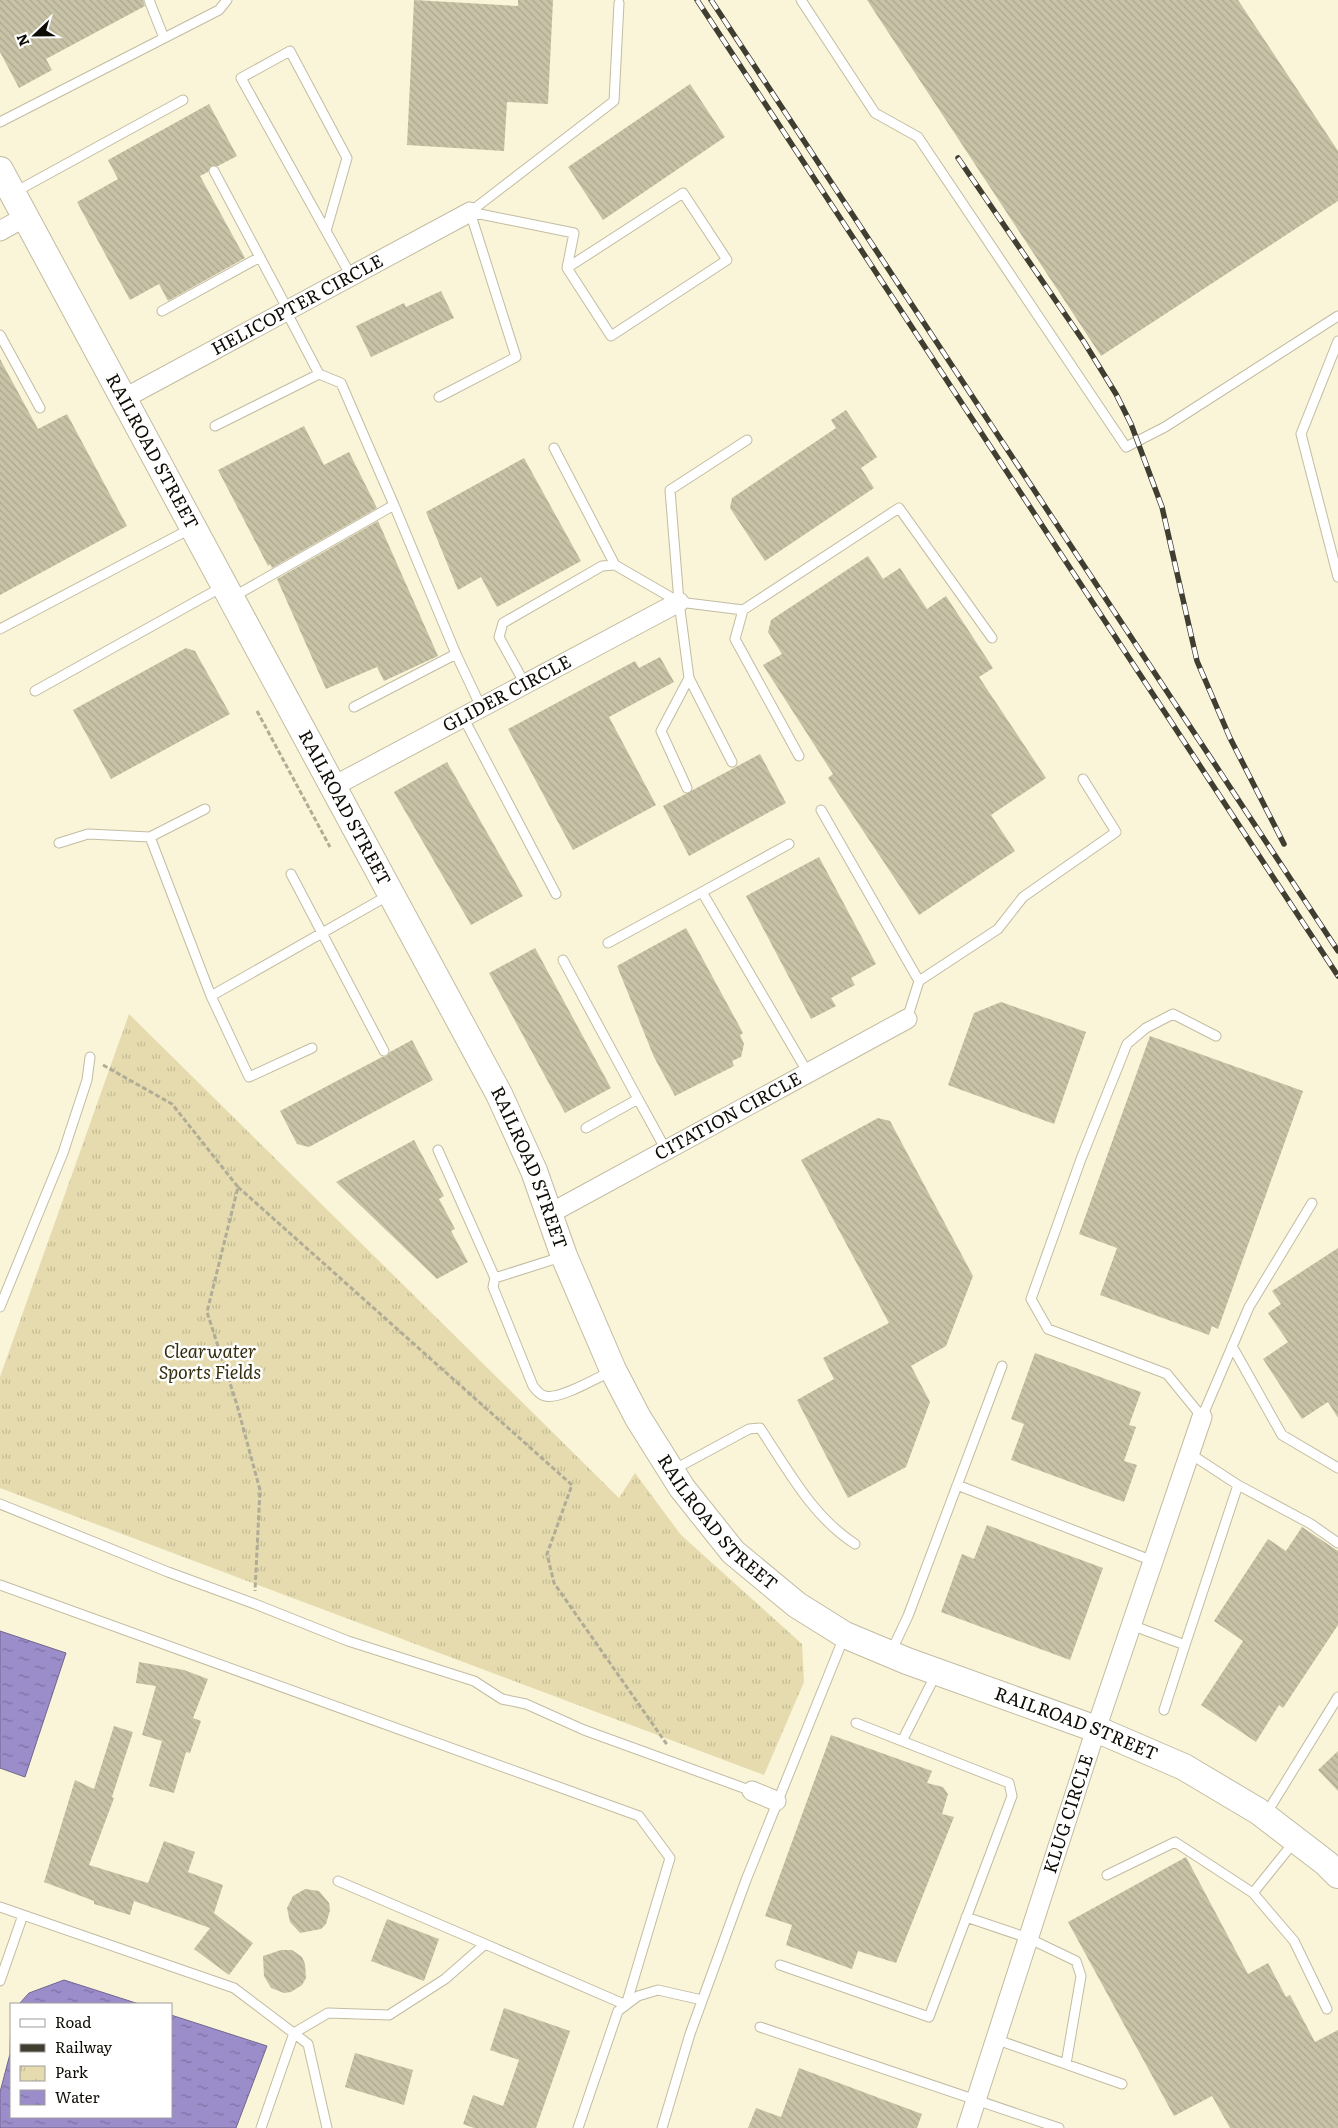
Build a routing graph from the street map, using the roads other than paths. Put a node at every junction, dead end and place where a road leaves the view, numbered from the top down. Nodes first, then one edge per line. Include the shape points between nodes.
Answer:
1 (149, 0) edge
2 (227, 0) edge
3 (801, 0) edge
4 (619, 3) dead end
5 (164, 38) junction
6 (183, 100) dead end
7 (0, 122) edge
8 (0, 170) edge
9 (214, 171) dead end
10 (13, 194) junction
11 (470, 212) junction
12 (25, 217) junction
13 (0, 231) edge
14 (326, 231) junction
15 (260, 257) junction
16 (567, 268) junction
17 (351, 276) junction
18 (287, 310) junction
19 (162, 311) dead end
20 (1338, 316) edge
21 (0, 335) edge
22 (1338, 341) edge
23 (319, 374) junction
24 (439, 398) dead end
25 (123, 399) junction
26 (40, 408) dead end
27 (215, 426) dead end
28 (747, 440) dead end
29 (554, 448) dead end
30 (394, 505) junction
31 (193, 527) junction
32 (616, 565) junction
33 (1338, 577) edge
34 (228, 592) junction
35 (679, 602) junction
36 (743, 610) junction
37 (0, 629) edge
38 (992, 638) dead end
39 (456, 654) junction
40 (689, 678) junction
41 (525, 684) junction
42 (35, 691) dead end
43 (354, 707) dead end
44 (481, 707) junction
45 (463, 717) junction
46 (799, 756) dead end
47 (732, 762) dead end
48 (1083, 779) dead end
49 (334, 786) junction
50 (687, 788) dead end
51 (205, 809) dead end
52 (821, 810) dead end
53 (150, 837) junction
54 (58, 843) dead end
55 (789, 844) dead end
56 (291, 874) dead end
57 (702, 892) junction
58 (392, 894) junction
59 (556, 894) dead end
60 (323, 932) junction
61 (608, 943) dead end
62 (563, 960) dead end
63 (919, 981) junction
64 (211, 996) junction
65 (907, 1019) joint
66 (1216, 1036) dead end
67 (312, 1048) dead end
68 (384, 1051) dead end
69 (90, 1058) road end
70 (808, 1073) junction
71 (638, 1099) junction
72 (586, 1128) dead end
73 (438, 1150) dead end
74 (666, 1150) junction
75 (1312, 1203) dead end
76 (549, 1214) junction
77 (564, 1256) junction
78 (495, 1278) junction
79 (0, 1307) edge
80 (1232, 1346) junction
81 (1002, 1366) dead end
82 (613, 1370) junction
83 (1202, 1417) junction
84 (1190, 1453) junction
85 (1338, 1468) edge
86 (671, 1471) junction
87 (957, 1485) junction
88 (1238, 1485) junction
89 (0, 1504) edge
90 (1338, 1543) edge
91 (854, 1544) dead end
92 (1153, 1561) junction
93 (0, 1585) edge
94 (1131, 1625) junction
95 (845, 1635) junction
96 (1185, 1645) junction
97 (890, 1654) junction
98 (937, 1672) junction
99 (1338, 1697) edge
100 (1164, 1710) dead end
101 (856, 1723) dead end
102 (1096, 1729) junction
103 (902, 1741) junction
104 (752, 1792) joint
105 (776, 1801) junction
106 (1264, 1816) junction
107 (1296, 1840) junction
108 (1107, 1875) dead end
109 (1338, 1875) edge
110 (338, 1881) dead end
111 (1252, 1892) junction
112 (0, 1907) edge
113 (22, 1915) junction
114 (966, 1917) junction
115 (1028, 1938) junction
116 (485, 1944) junction
117 (780, 1965) dead end
118 (0, 1981) edge
119 (702, 2000) junction
120 (626, 2005) junction
121 (1327, 2009) dead end
122 (760, 2027) dead end
123 (294, 2033) junction
124 (995, 2039) junction
125 (1066, 2064) junction
126 (1122, 2084) dead end
127 (976, 2099) junction
128 (261, 2128) edge
129 (327, 2128) edge
130 (578, 2128) edge
131 (662, 2128) edge
132 (967, 2128) edge
133 (1059, 2128) edge

1 - 5 lane
2 - 5 lane via 219,10
3 - 20 lane via 875,113 918,137 1126,447 1166,427
4 - 11 lane via 614,101
5 - 7 lane
6 - 10 lane
8 - 10 main road, RAILROAD STREET
9 - 15 lane
10 - 12 main road, RAILROAD STREET
11 - 16 lane via 574,233
11 - 17 street, HELICOPTER CIRCLE
11 - 24 lane via 516,357
12 - 13 street
12 - 25 main road, RAILROAD STREET
14 - 14 lane via 241,78 290,51 347,158
14 - 17 lane
15 - 18 lane
15 - 19 lane
16 - 16 lane via 611,336 727,260 683,193
17 - 18 street, HELICOPTER CIRCLE
18 - 23 lane
18 - 25 street, HELICOPTER CIRCLE
21 - 26 lane
22 - 33 lane via 1301,434
23 - 27 lane
23 - 30 lane via 341,383
25 - 31 main road, RAILROAD STREET
28 - 35 lane via 670,490
29 - 32 lane
30 - 34 lane
30 - 39 lane
31 - 34 main road, RAILROAD STREET
31 - 37 lane
32 - 35 lane
32 - 41 lane via 602,566 503,623 499,637
34 - 42 lane
34 - 49 main road, RAILROAD STREET
35 - 36 lane
35 - 40 lane
35 - 41 street, GLIDER CIRCLE
36 - 38 lane via 899,508
36 - 46 lane via 735,639
39 - 43 lane
39 - 44 lane
40 - 47 lane
40 - 50 lane via 661,731
41 - 44 street, GLIDER CIRCLE
44 - 45 street, GLIDER CIRCLE
45 - 49 street, GLIDER CIRCLE
45 - 59 lane
48 - 63 lane via 1116,832 1023,897 998,929
49 - 58 main road, RAILROAD STREET
51 - 53 lane
52 - 63 lane
53 - 54 lane via 88,834
53 - 64 lane
55 - 57 lane
56 - 60 lane
57 - 61 lane
57 - 70 lane
58 - 60 lane
58 - 76 main road, RAILROAD STREET via 499,1094 534,1171
60 - 64 lane
60 - 68 lane
62 - 71 lane
63 - 65 lane
64 - 67 lane via 249,1077
65 - 70 street, CITATION CIRCLE
66 - 83 lane via 1173,1014 1146,1028 1127,1044 1081,1159 1031,1299 1048,1328 1167,1374
69 - 79 lane via 87,1080 63,1153
70 - 74 street, CITATION CIRCLE
71 - 72 lane
71 - 74 lane
73 - 78 lane
74 - 76 street, CITATION CIRCLE
75 - 80 lane via 1248,1307
76 - 77 main road, RAILROAD STREET
77 - 78 lane
77 - 82 main road, RAILROAD STREET
78 - 82 lane via 493,1287 538,1392 544,1396 562,1394
80 - 83 lane
80 - 85 lane via 1282,1435
81 - 87 lane
82 - 86 main road, RAILROAD STREET
83 - 84 street, KLUG CIRCLE
84 - 88 lane
84 - 92 street, KLUG CIRCLE
86 - 91 lane via 749,1429 760,1428 808,1501 835,1531
86 - 95 main road, RAILROAD STREET via 733,1552 797,1605
87 - 92 lane
87 - 97 lane via 908,1616
88 - 90 lane via 1311,1524
88 - 96 lane
89 - 104 lane via 348,1641 474,1681 502,1699 526,1704 584,1730
92 - 94 street, KLUG CIRCLE
93 - 120 lane via 639,1816 670,1858
94 - 96 lane
94 - 102 street, KLUG CIRCLE
95 - 97 main road, RAILROAD STREET
95 - 105 lane
96 - 100 lane
97 - 98 main road, RAILROAD STREET
98 - 102 main road, RAILROAD STREET
98 - 103 lane
99 - 106 lane
101 - 103 lane
102 - 106 main road, RAILROAD STREET via 1184,1767
102 - 115 street, KLUG CIRCLE
103 - 114 lane via 1009,1783 1012,1796
104 - 105 street
105 - 119 lane
106 - 107 main road, RAILROAD STREET
107 - 109 main road, RAILROAD STREET
107 - 111 lane
108 - 111 lane via 1175,1842
110 - 116 lane
111 - 121 lane via 1294,1942
112 - 113 lane
113 - 118 lane
113 - 123 lane via 234,1988
114 - 115 lane
114 - 117 lane via 929,2017
115 - 124 street, KLUG CIRCLE
115 - 125 lane via 1076,1961 1079,1968 1081,1976
116 - 120 lane
116 - 123 lane via 445,1979 389,2016 328,2012
119 - 120 lane via 658,1990 638,1996
119 - 131 lane
120 - 130 lane via 618,2011
122 - 127 lane
123 - 128 lane
123 - 129 lane via 308,2044
124 - 125 lane
124 - 127 street, KLUG CIRCLE
125 - 126 lane
127 - 132 street, KLUG CIRCLE
127 - 133 lane

